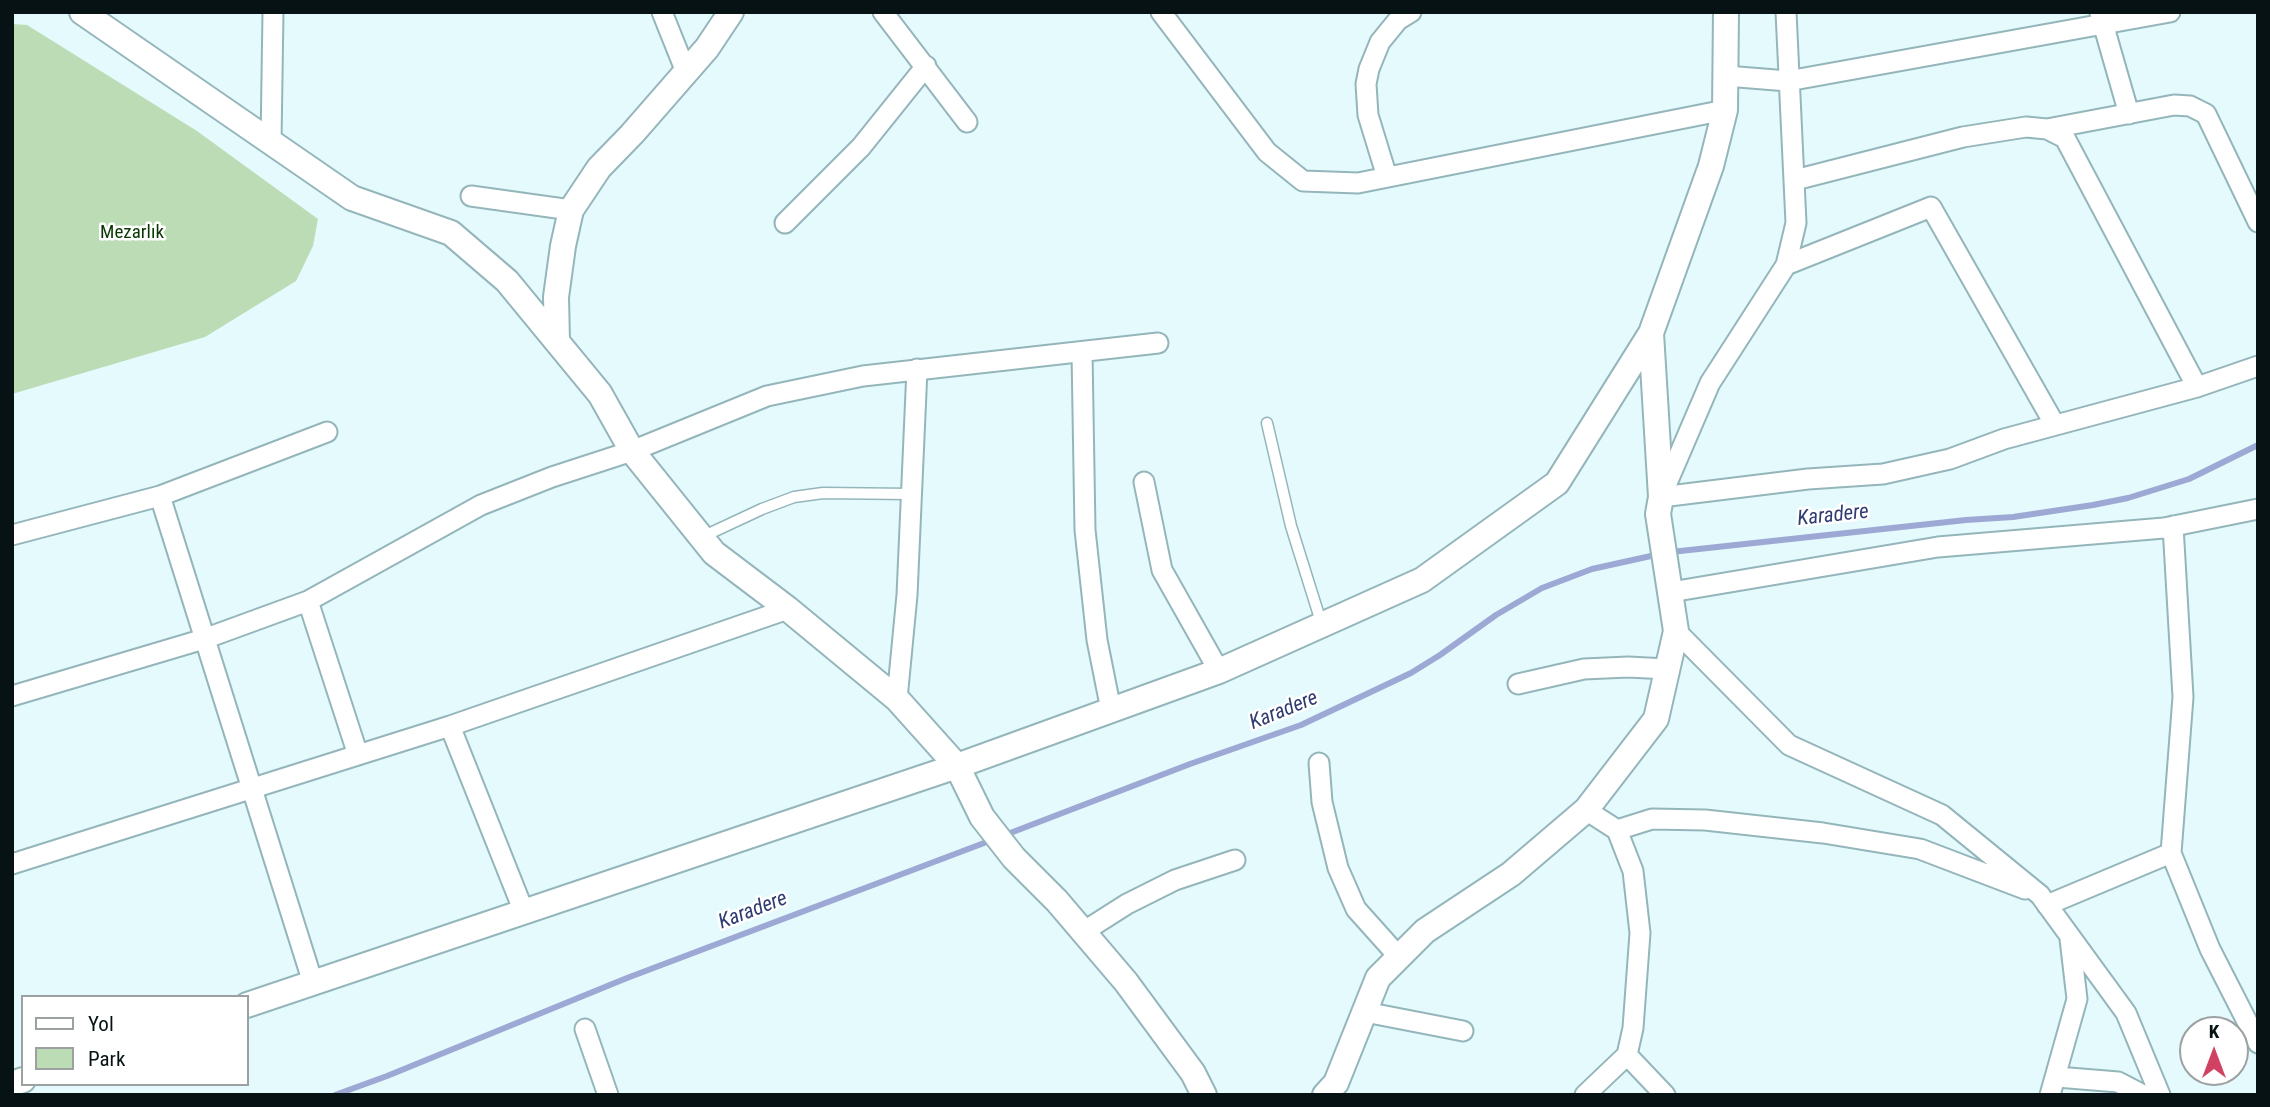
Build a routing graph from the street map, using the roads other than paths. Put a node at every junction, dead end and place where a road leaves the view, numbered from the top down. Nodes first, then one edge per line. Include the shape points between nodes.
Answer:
1 (82, 12) edge
2 (273, 12) edge
3 (662, 12) edge
4 (731, 12) edge
5 (883, 12) edge
6 (1161, 12) edge
7 (1411, 12) edge
8 (1726, 12) edge
9 (1786, 12) edge
10 (2170, 12) edge
11 (2101, 18) edge
12 (926, 66) junction
13 (686, 72) junction
14 (1726, 76) junction
15 (1788, 81) junction
16 (1725, 110) junction
17 (2129, 114) junction
18 (967, 122) dead end
19 (2047, 129) junction
20 (271, 142) junction
21 (1387, 177) junction
22 (1795, 180) junction
23 (471, 197) dead end
24 (571, 210) junction
25 (2258, 222) edge
26 (785, 223) dead end
27 (1786, 265) junction
28 (1651, 333) junction
29 (556, 341) junction
30 (1158, 343) dead end
31 (1082, 352) junction
32 (2258, 366) edge
33 (917, 369) junction
34 (2197, 387) junction
35 (1268, 423) dead end
36 (2055, 425) junction
37 (327, 432) dead end
38 (632, 451) junction
39 (1144, 482) dead end
40 (911, 494) junction
41 (160, 496) junction
42 (1660, 506) junction
43 (2258, 509) edge
44 (2174, 526) junction
45 (12, 535) edge
46 (701, 538) junction
47 (1670, 584) junction
48 (308, 601) junction
49 (788, 609) junction
50 (1322, 625) junction
51 (1676, 631) junction
52 (204, 639) junction
53 (1667, 669) junction
54 (1219, 671) junction
55 (1518, 684) dead end
56 (12, 696) edge
57 (897, 699) junction
58 (1111, 710) junction
59 (450, 726) junction
60 (358, 755) junction
61 (1320, 763) dead end
62 (957, 766) junction
63 (251, 789) junction
64 (1586, 810) junction
65 (1617, 830) junction
66 (2171, 853) junction
67 (1235, 860) dead end
68 (12, 864) edge
69 (2043, 900) junction
70 (524, 912) junction
71 (1083, 932) junction
72 (2069, 938) junction
73 (1399, 957) junction
74 (313, 983) junction
75 (248, 1005) edge
76 (1365, 1012) junction
77 (585, 1029) dead end
78 (1463, 1031) dead end
79 (2258, 1043) edge
80 (1627, 1055) junction
81 (2054, 1086) edge
82 (608, 1095) edge
83 (1204, 1095) edge
84 (1325, 1095) edge
85 (1585, 1095) edge
86 (1665, 1095) edge
87 (2143, 1095) edge
88 (2160, 1095) edge

1 - 20 street
2 - 20 street
3 - 13 street
4 - 13 street
5 - 12 street
6 - 21 street via 1267,152 1303,181 1358,183
7 - 21 street via 1380,42 1366,84 1368,115
8 - 14 street
9 - 15 street
10 - 11 street
11 - 15 street
11 - 17 street
12 - 18 street
12 - 26 street via 861,146
13 - 24 street via 599,168
14 - 15 street
14 - 16 street
15 - 22 street
16 - 21 street
16 - 28 street via 1711,166
17 - 19 street
17 - 25 street via 2174,105 2206,114
19 - 22 street via 2026,127 1963,137
19 - 34 street via 2065,138
20 - 29 street via 352,198 451,233 507,281
22 - 27 street via 1796,223
23 - 24 street
24 - 29 street via 556,297
27 - 36 street via 1931,207
27 - 42 street via 1710,383
28 - 42 street
28 - 50 street via 1557,483 1422,580
29 - 38 street via 600,394
30 - 31 street
31 - 33 street
31 - 58 street via 1085,530 1097,640
32 - 34 street
33 - 38 street via 767,396
33 - 40 street
34 - 36 street
35 - 50 lane via 1291,526
36 - 42 street via 1950,459 1883,474 1808,479
37 - 41 street
38 - 46 street
38 - 48 street via 481,505
39 - 54 street via 1163,570
40 - 46 lane via 794,497
40 - 57 street
41 - 45 street
41 - 52 street
42 - 47 street
43 - 44 street
44 - 47 street via 1938,547
44 - 66 street via 2183,696
46 - 49 street
47 - 51 street
48 - 52 street
48 - 60 street
49 - 57 street
49 - 59 street
50 - 54 street
51 - 53 street
51 - 69 street via 1789,745 1942,815
52 - 56 street
52 - 63 street
53 - 55 street via 1584,669
53 - 64 street via 1656,719
54 - 58 street
57 - 62 street
58 - 62 street
59 - 60 street
59 - 70 street
60 - 63 street
61 - 73 street via 1322,803 1338,868 1356,909
62 - 70 street
62 - 71 street via 982,817
63 - 68 street
63 - 74 street
64 - 65 street
64 - 73 street via 1511,874 1426,932
65 - 69 street via 1652,819 1823,833 1920,849
65 - 80 street via 1633,871 1640,933
66 - 69 street
66 - 79 street via 2210,949
67 - 71 street via 1175,880
69 - 72 street
70 - 74 street
71 - 83 street via 1126,982
72 - 81 street via 2077,999
72 - 88 street via 2126,1013
73 - 76 street via 1378,978
74 - 75 street
76 - 78 street
76 - 84 street via 1336,1083
77 - 82 street
80 - 85 street
80 - 86 street
81 - 87 street via 2118,1083

